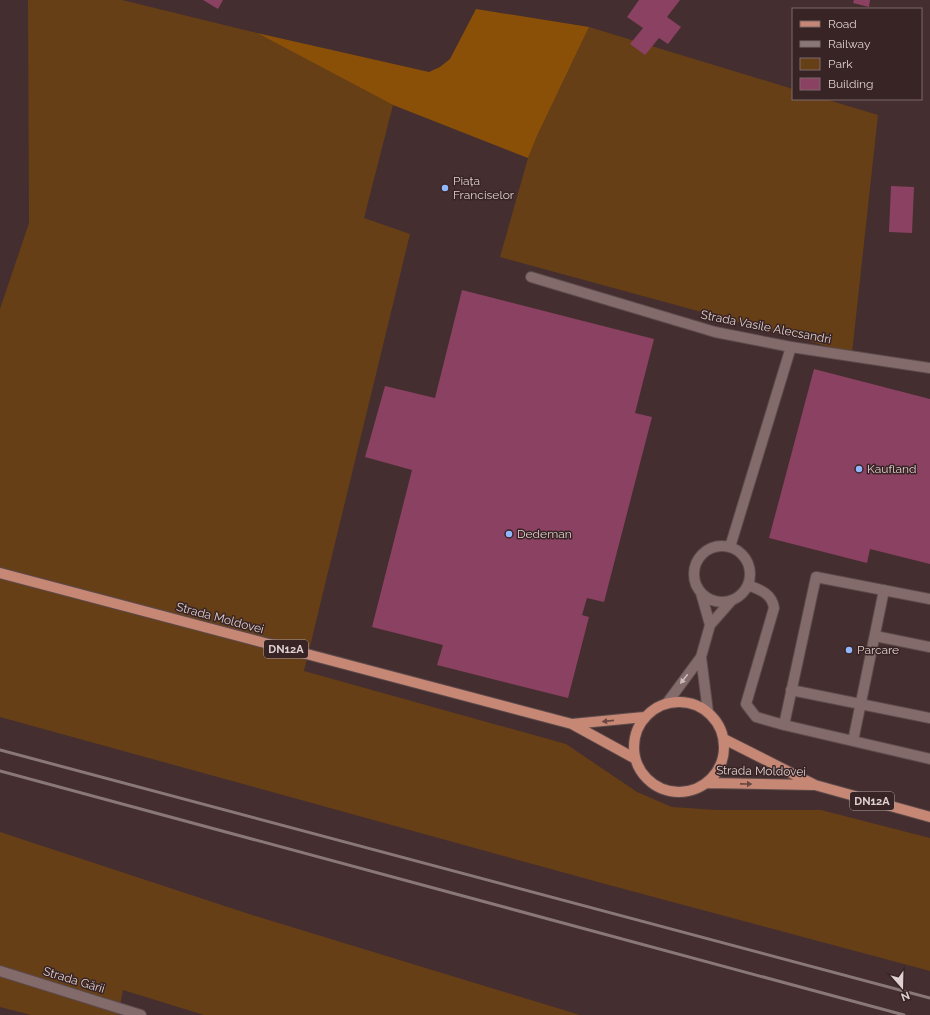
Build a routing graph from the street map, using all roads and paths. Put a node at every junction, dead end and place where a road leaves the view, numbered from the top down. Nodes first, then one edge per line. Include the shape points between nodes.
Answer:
1 (531, 277) dead end
2 (791, 348) junction
3 (930, 368) edge
4 (730, 547) junction
5 (0, 573) edge
6 (748, 585) junction
7 (884, 590) junction
8 (701, 593) junction
9 (930, 599) edge
10 (732, 600) junction
11 (710, 625) junction
12 (875, 636) junction
13 (930, 647) edge
14 (701, 657) junction
15 (791, 690) junction
16 (667, 703) junction
17 (860, 704) junction
18 (708, 712) junction
19 (644, 717) junction
20 (930, 718) edge
21 (572, 724) junction
22 (784, 725) junction
23 (724, 738) junction
24 (853, 741) junction
25 (634, 758) junction
26 (930, 759) edge
27 (707, 783) junction
28 (815, 785) junction
29 (930, 817) edge
30 (0, 971) edge
31 (111, 1010) edge
32 (141, 1015) edge

1 - 2 street, Strada Vasile Alecsandri via 715,332
2 - 3 street, Strada Vasile Alecsandri
2 - 4 street
4 - 6 street via 745,557 749,566
4 - 8 street via 718,546 708,549 699,557 694,567 694,582
5 - 21 main road, Strada Moldovei / DN12A
6 - 10 street via 743,594
6 - 22 street via 762,590 773,600 774,608 746,704 756,718
7 - 9 street
7 - 12 street
7 - 15 street via 816,577
8 - 10 street via 712,601 721,603
8 - 11 street
10 - 11 street
11 - 14 street
12 - 13 street
12 - 17 street
14 -> 16 street
14 - 18 street
15 - 17 street
15 - 22 street
16 - 18 main road via 691,703
16 - 19 main road via 652,709
17 - 20 street
17 - 24 street
18 - 23 main road via 718,724
19 -> 21 main road, Strada Moldovei
19 - 25 main road via 634,738
21 - 25 main road, Strada Moldovei
22 - 24 street
23 - 27 main road via 723,758
23 - 28 main road, Strada Moldovei
24 - 26 street
25 - 27 main road via 646,779 669,792 685,792
27 -> 28 main road, Strada Moldovei
28 - 29 main road, Strada Moldovei / DN12A
30 - 31 street, Strada Gării
31 - 32 street, Strada Gării

